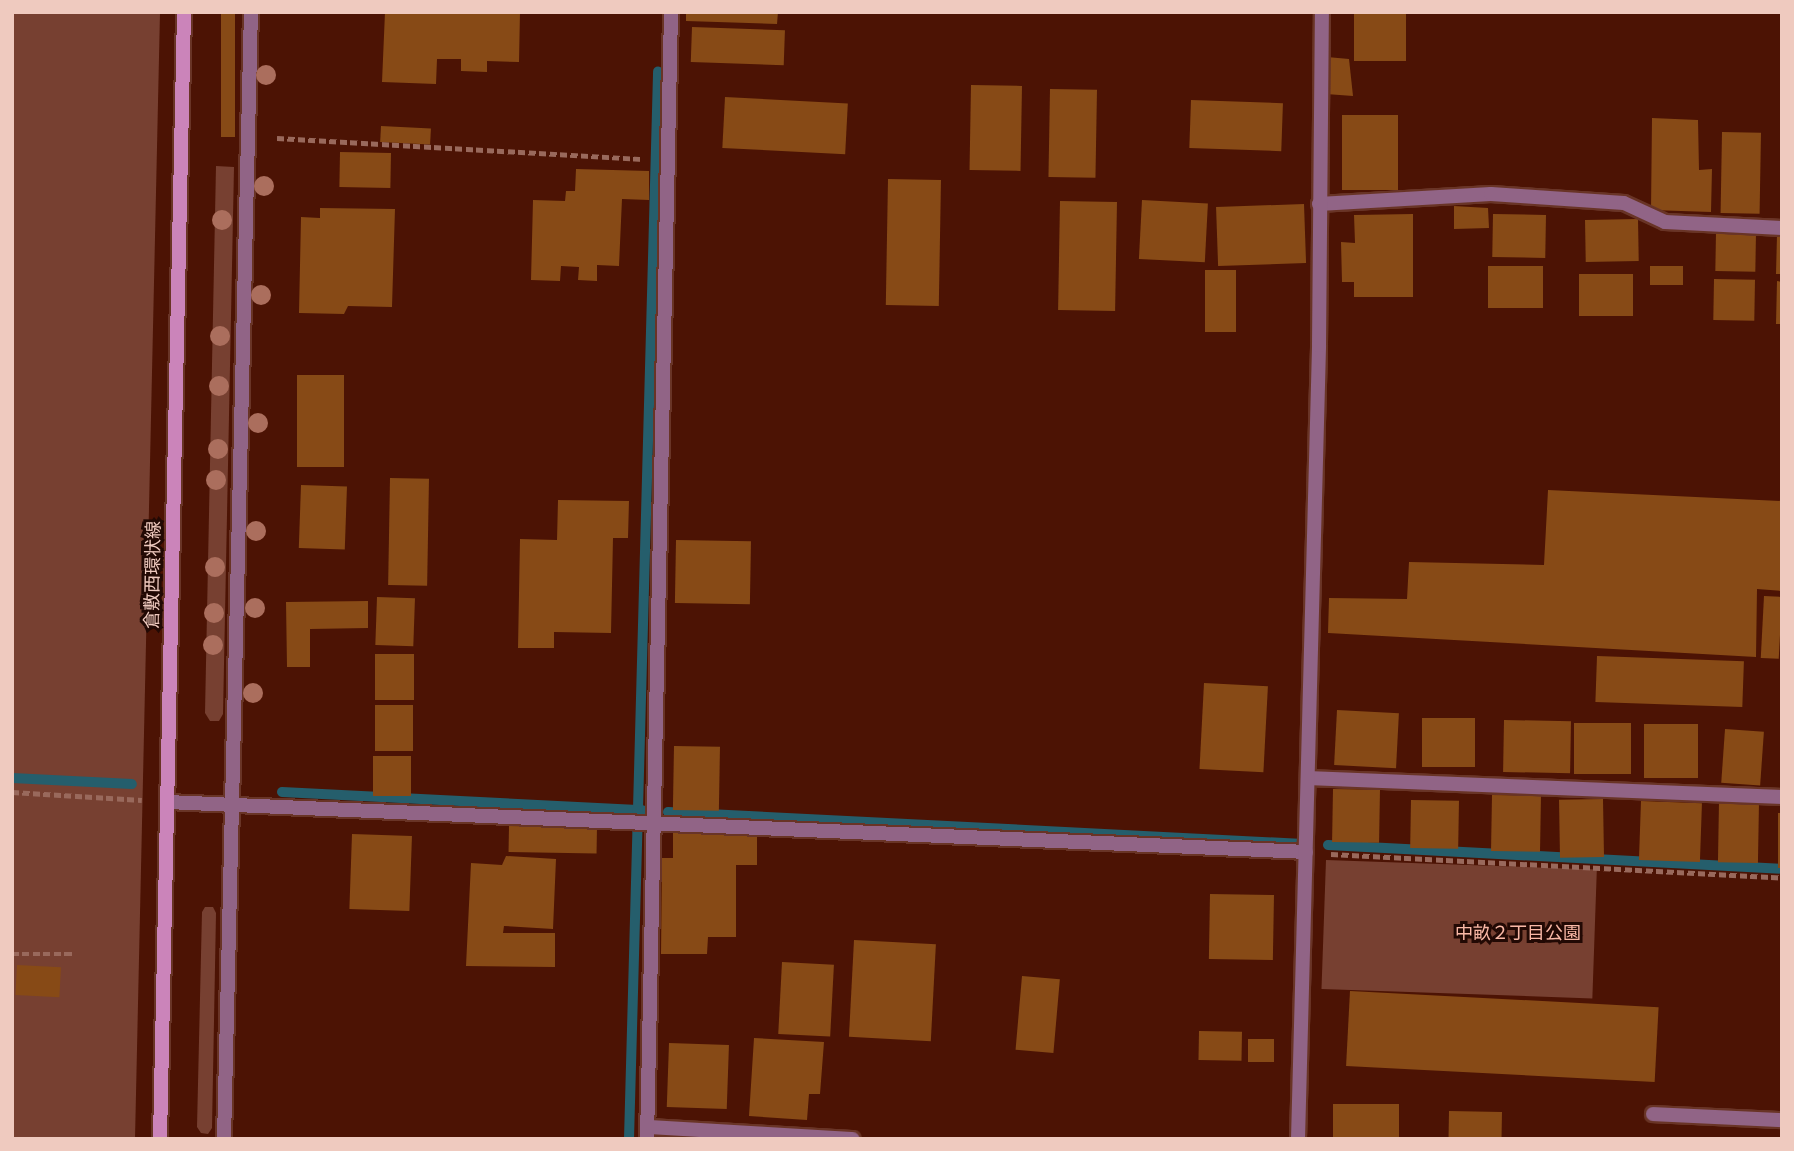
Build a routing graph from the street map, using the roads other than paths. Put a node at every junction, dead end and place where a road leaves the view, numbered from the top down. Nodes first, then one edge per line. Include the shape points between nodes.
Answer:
1 (184, 12) edge
2 (251, 12) edge
3 (671, 12) edge
4 (1322, 12) edge
5 (1320, 204) junction
6 (1782, 228) edge
7 (1308, 779) junction
8 (1782, 797) edge
9 (167, 802) junction
10 (234, 804) junction
11 (643, 823) junction
12 (1306, 852) junction
13 (1653, 1114) dead end
14 (1782, 1120) edge
15 (648, 1133) edge
16 (160, 1139) edge
17 (224, 1139) edge
18 (853, 1139) edge
19 (1298, 1139) edge

1 - 9 main road, 倉敷西環状線
2 - 10 street
3 - 11 street
4 - 5 street
5 - 6 street via 1490,194 1624,203 1665,222
5 - 7 street
7 - 8 street
7 - 12 street
9 - 10 street
9 - 16 main road, 倉敷西環状線
10 - 11 street
10 - 17 street
11 - 12 street
11 - 15 street
12 - 19 street
13 - 14 street
15 - 18 street

